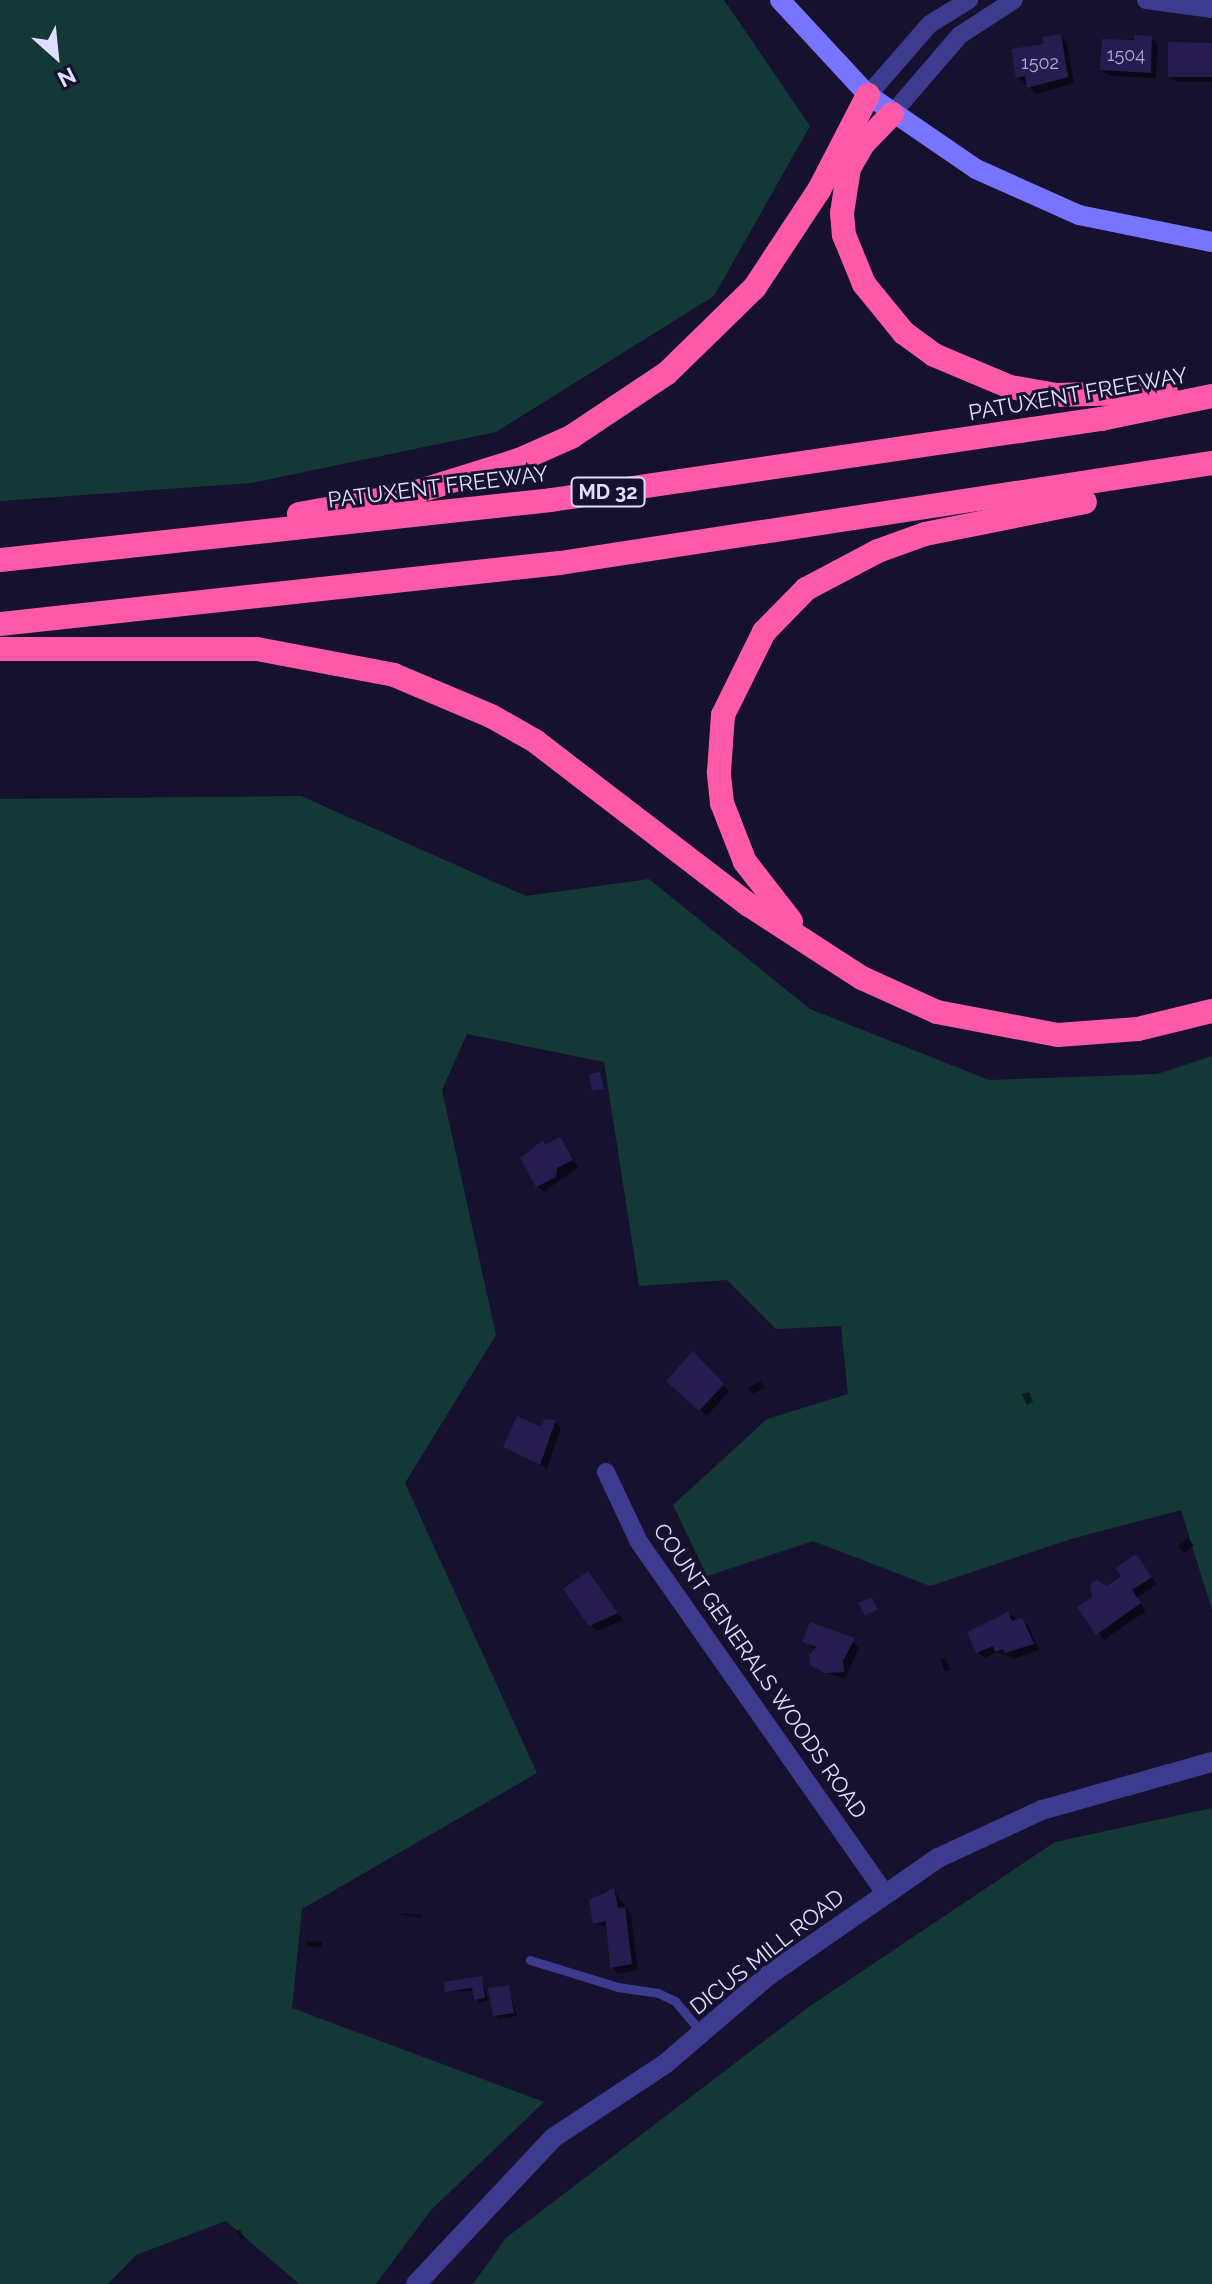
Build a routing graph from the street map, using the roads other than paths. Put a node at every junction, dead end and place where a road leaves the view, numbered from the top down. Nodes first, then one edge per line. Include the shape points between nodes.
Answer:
1 (780, 0) edge
2 (969, 0) edge
3 (1014, 0) edge
4 (1146, 0) edge
5 (1212, 9) edge
6 (868, 95) junction
7 (892, 114) junction
8 (1212, 242) edge
9 (1212, 387) edge
10 (1212, 396) edge
11 (1212, 463) edge
12 (1212, 474) edge
13 (0, 560) edge
14 (0, 624) edge
15 (0, 649) edge
16 (827, 956) junction
17 (1212, 1011) edge
18 (606, 1472) dead end
19 (1212, 1762) edge
20 (885, 1893) junction
21 (530, 1960) dead end
22 (702, 2033) junction
23 (416, 2284) edge

1 - 6 main road
2 - 6 street via 930,24
3 - 7 street via 960,35
4 - 5 street
6 - 7 main road
6 - 13 highway via 819,190 755,287 667,373 571,437 466,478 392,498
7 - 8 main road via 976,169 1062,209 1117,226
7 - 9 highway via 849,168 842,213 844,235 864,284 904,333 971,374 1010,387 1103,396
10 - 13 highway, PATUXENT FREEWAY / MD 32 via 1070,424 566,498
11 - 14 highway via 560,563
12 - 16 highway via 925,534 833,572 806,589 764,632 723,715 722,803 745,862 763,891
15 - 16 highway via 257,649 394,675 535,741 749,905
16 - 17 highway via 937,1012 1011,1030 1058,1035 1112,1032
18 - 20 street, COUNT GENERALS WOODS ROAD via 639,1542
19 - 20 street, DICUS MILL ROAD via 1095,1793 991,1830
20 - 22 street, DICUS MILL ROAD via 769,1975
21 - 22 lane via 618,1987 658,1993 675,2001
22 - 23 street, DICUS MILL ROAD via 656,2071 553,2138

